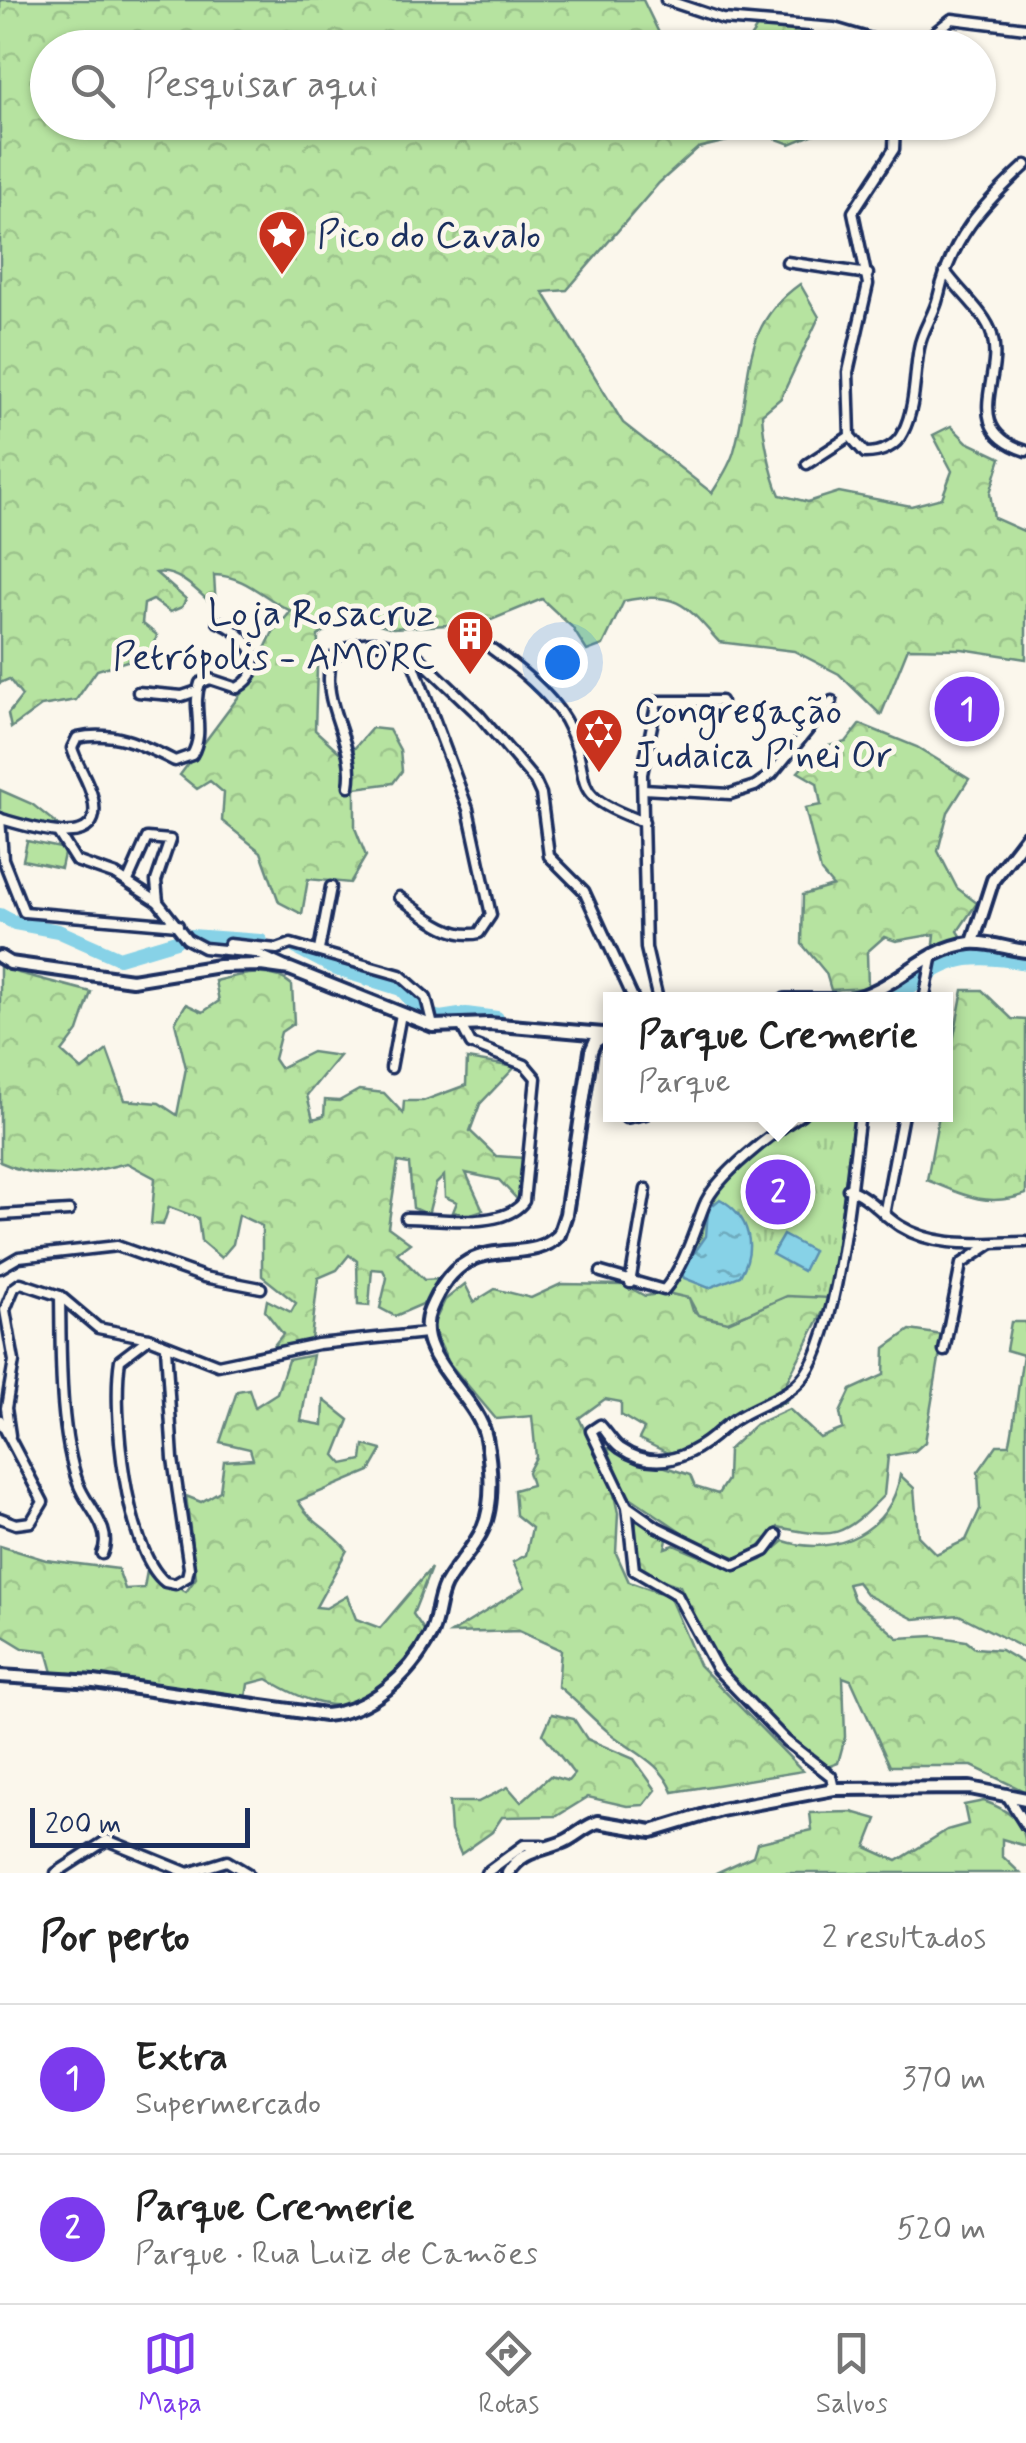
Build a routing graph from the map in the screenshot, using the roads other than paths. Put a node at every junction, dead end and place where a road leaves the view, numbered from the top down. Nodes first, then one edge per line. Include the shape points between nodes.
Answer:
1 (666, 0) edge
2 (816, 28) junction
3 (1026, 28) edge
4 (819, 30) edge
5 (841, 30) edge
6 (938, 30) edge
7 (895, 140) edge
8 (1026, 165) edge
9 (787, 262) dead end
10 (945, 271) junction
11 (868, 274) junction
12 (850, 436) junction
13 (1026, 451) edge
14 (807, 464) dead end
15 (218, 622) dead end
16 (492, 649) dead end
17 (414, 655) junction
18 (197, 691) junction
19 (138, 692) dead end
20 (720, 700) dead end
21 (832, 700) dead end
22 (349, 786) dead end
23 (643, 789) junction
24 (0, 819) edge
25 (644, 822) junction
26 (59, 834) junction
27 (1026, 837) edge
28 (128, 880) junction
29 (331, 886) dead end
30 (399, 897) dead end
31 (158, 902) junction
32 (178, 925) junction
33 (972, 942) junction
34 (221, 948) junction
35 (319, 950) junction
36 (1026, 951) edge
37 (933, 955) junction
38 (0, 956) edge
39 (290, 968) junction
40 (630, 992) edge
41 (656, 992) edge
42 (885, 992) edge
43 (926, 992) edge
44 (401, 1014) junction
45 (461, 1025) junction
46 (433, 1026) junction
47 (603, 1032) edge
48 (603, 1035) edge
49 (391, 1068) dead end
50 (788, 1122) edge
51 (859, 1122) edge
52 (901, 1122) edge
53 (646, 1189) dead end
54 (848, 1189) junction
55 (68, 1210) dead end
56 (1, 1211) edge
57 (884, 1214) junction
58 (406, 1218) dead end
59 (996, 1242) junction
60 (1026, 1242) edge
61 (0, 1268) edge
62 (601, 1272) dead end
63 (630, 1283) junction
64 (261, 1288) dead end
65 (60, 1296) junction
66 (0, 1297) edge
67 (5, 1310) junction
68 (426, 1333) junction
69 (149, 1338) junction
70 (166, 1346) junction
71 (944, 1351) dead end
72 (0, 1420) edge
73 (10, 1435) junction
74 (628, 1506) junction
75 (0, 1518) edge
76 (778, 1535) dead end
77 (102, 1554) dead end
78 (0, 1676) edge
79 (834, 1789) junction
80 (1006, 1794) junction
81 (1026, 1799) edge
82 (1026, 1826) edge
83 (542, 1844) junction
84 (56, 1873) edge
85 (247, 1873) edge
86 (486, 1873) edge
87 (508, 1873) edge

1 - 2 street via 722,19
2 - 4 street
2 - 5 street
3 - 6 street via 952,19
7 - 11 street via 854,212
8 - 10 street via 970,220
9 - 11 street
10 - 12 street via 923,327 902,436 882,452 865,453
10 - 13 street via 994,342 986,412 991,424
11 - 12 street via 848,372
12 - 14 street
15 - 18 street via 242,634 254,662 244,684 230,688 205,680
16 - 25 street via 562,716 591,798
17 - 22 street via 391,642 370,642 332,658 334,717 352,766
17 - 30 street via 468,809 491,916 488,926 470,936
17 - 40 street via 480,716 535,781 549,856 584,891
18 - 19 street
18 - 26 street via 200,740 188,759 175,761 136,740 74,740 94,814 80,830
20 - 23 street via 657,701 643,756
21 - 23 street via 755,786 730,794
23 - 25 street
24 - 26 street
24 - 32 street via 2,859 24,912
25 - 41 street via 646,948
26 - 28 street via 76,861
27 - 33 street via 993,880
28 - 31 street
28 - 31 street via 146,838 170,840 156,881
29 - 35 street
31 - 32 street
32 - 34 street via 194,944
33 - 36 street
33 - 37 street
34 - 35 street via 291,944
34 - 39 street
35 - 46 street via 400,974 419,988 434,1013
37 - 42 street
37 - 43 street
38 - 39 street via 110,980 242,964
39 - 44 street
44 - 46 street
44 - 49 street
45 - 46 street
45 - 47 street
45 - 58 street via 471,1044 525,1064 536,1078 524,1201 515,1212 494,1217
48 - 68 street via 588,1068 559,1235 541,1246 468,1260 432,1305
50 - 63 street via 714,1189 666,1288
51 - 54 street
52 - 57 street
53 - 63 street
54 - 57 street
54 - 74 street via 832,1310 800,1381 688,1456 647,1458 621,1448 600,1425 592,1428
55 - 56 street
57 - 59 street via 913,1233 950,1244
59 - 60 street
59 - 71 street via 962,1264
61 - 64 street via 19,1257 128,1247 204,1278
62 - 63 street
65 - 67 street via 20,1283
65 - 69 street via 98,1328
65 - 77 street via 62,1400 78,1486 104,1534
66 - 67 street
67 - 73 street via 14,1361 6,1408
68 - 70 street via 318,1344 218,1365
68 - 78 street via 484,1428 490,1498 482,1532 445,1585 431,1636 386,1690 352,1710 325,1715 94,1682
69 - 70 street
69 - 70 street via 120,1360 125,1473 153,1572 165,1582 180,1582 189,1568
72 - 73 street
73 - 75 street via 43,1502 31,1522
74 - 76 street via 735,1565 765,1551
74 - 79 street via 634,1570 672,1589 717,1669 786,1742 831,1776
79 - 80 street
79 - 83 street via 652,1831 598,1822 566,1841
80 - 81 street
80 - 82 street
83 - 86 street via 524,1845
83 - 87 street
84 - 85 street via 108,1840 182,1872 227,1861

